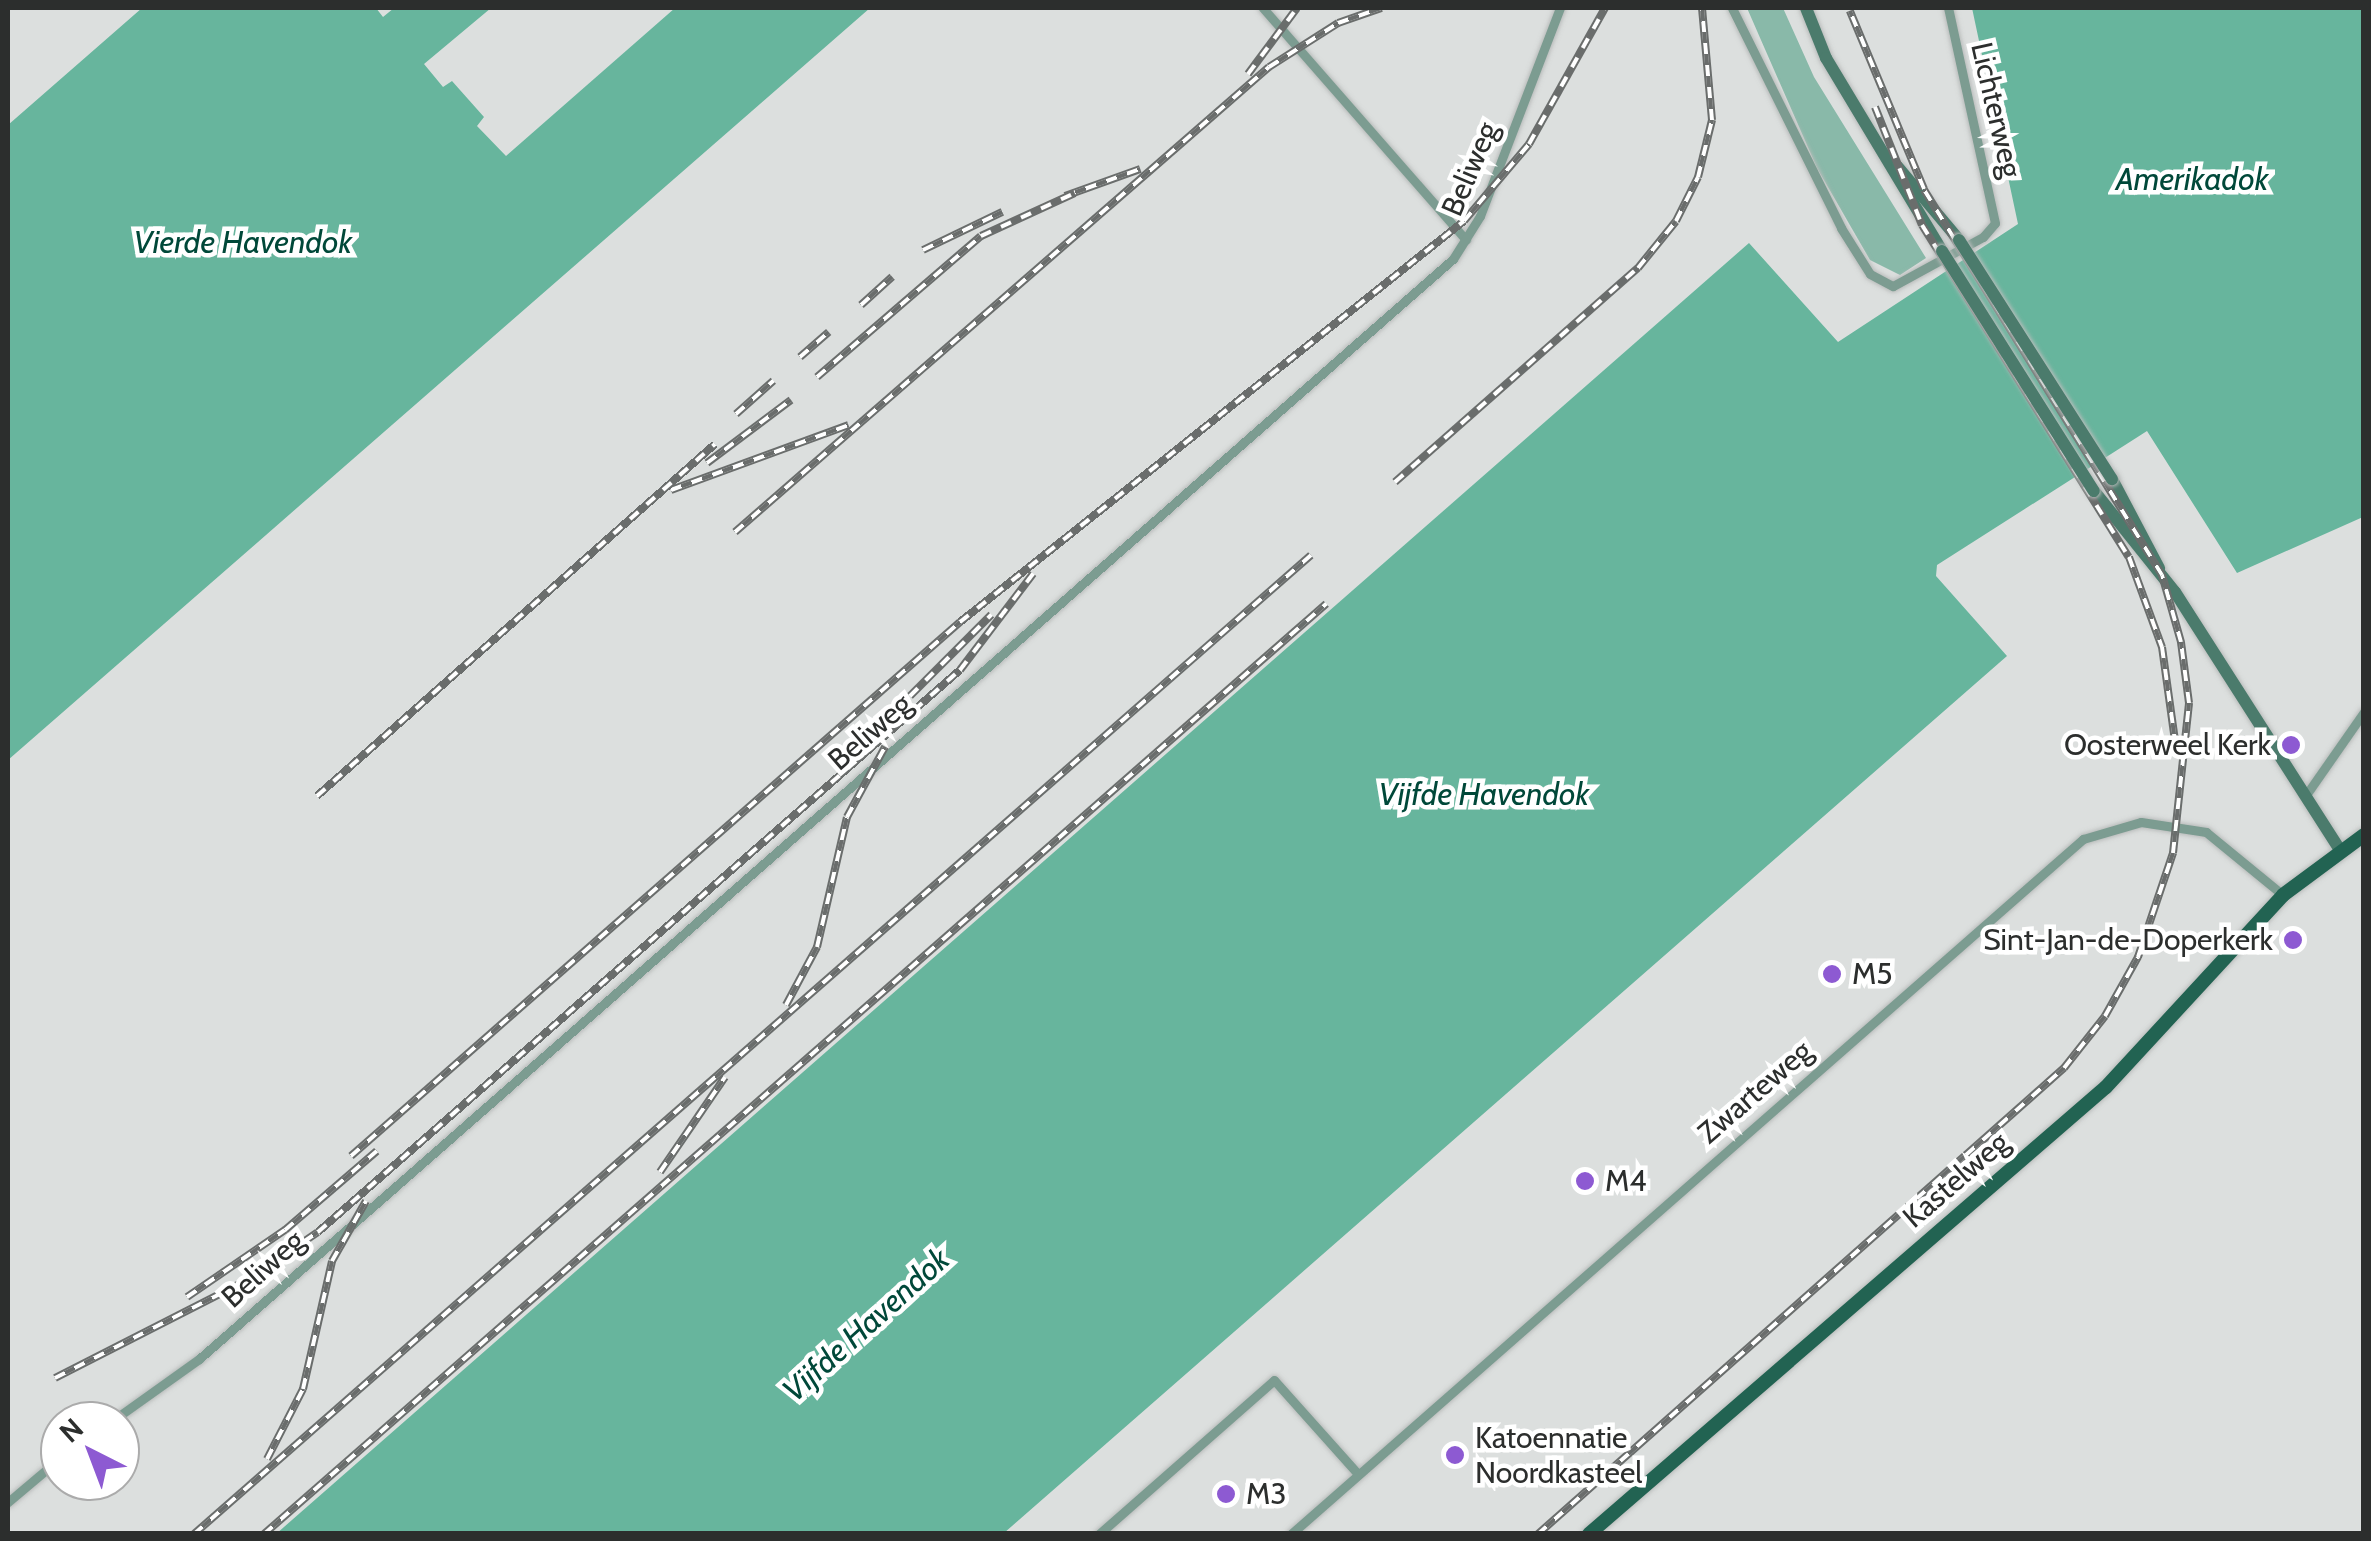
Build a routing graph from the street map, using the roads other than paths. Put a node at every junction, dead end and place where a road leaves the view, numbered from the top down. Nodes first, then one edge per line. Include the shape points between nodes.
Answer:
1 (1264, 8) edge
2 (1560, 8) edge
3 (1732, 8) edge
4 (1806, 8) edge
5 (1948, 8) edge
6 (1895, 165) junction
7 (1466, 240) junction
8 (2162, 575) junction
9 (2364, 712) edge
10 (2306, 795) junction
11 (2364, 835) edge
12 (2340, 850) junction
13 (2282, 894) junction
14 (140, 1401) edge
15 (1358, 1474) junction
16 (40, 1475) edge
17 (8, 1502) edge
18 (1099, 1534) edge
19 (1291, 1534) edge
20 (1588, 1534) edge

1 - 7 street
2 - 7 street, Beliweg
3 - 5 street, Lichterweg via 1807,168 1880,283 1910,280 1995,223
4 - 6 main road via 1826,58
6 - 8 main road, bridge via 2094,491
6 - 8 main road, bridge via 1921,187 1958,240 2112,479
7 - 14 street, Beliweg via 1453,259 199,1359
8 - 10 main road
9 - 10 street
10 - 12 main road
11 - 12 main road, Kastelweg
12 - 13 main road, Kastelweg
13 - 15 street, Zwarteweg via 2206,832 2141,822 2083,840
13 - 20 main road, Kastelweg via 2106,1086
15 - 18 street via 1274,1380
15 - 19 street, Zwarteweg
16 - 17 street

